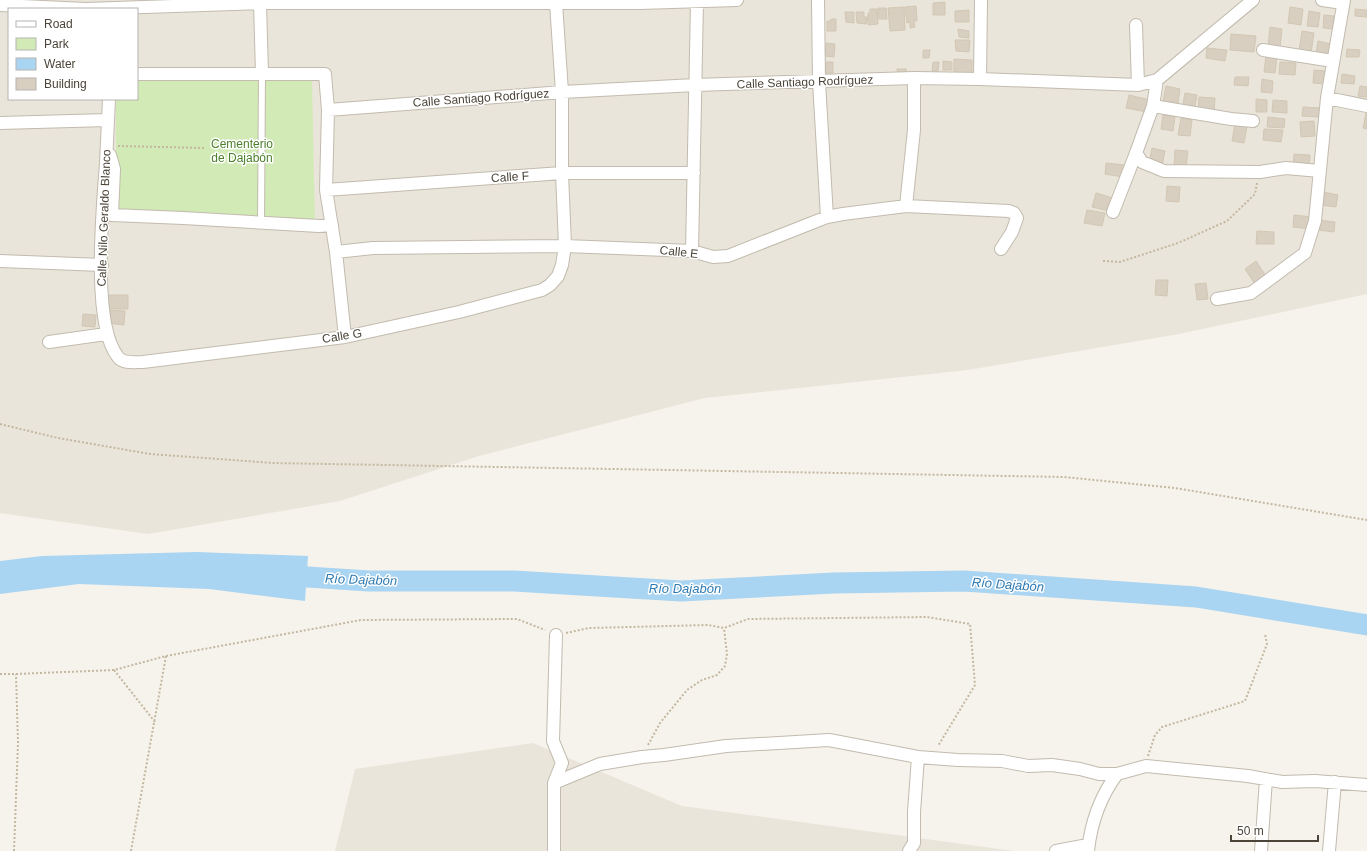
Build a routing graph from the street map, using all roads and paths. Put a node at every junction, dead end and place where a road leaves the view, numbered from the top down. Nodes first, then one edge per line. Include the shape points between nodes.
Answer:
1 (737, 0) edge
2 (818, 0) edge
3 (981, 0) edge
4 (1253, 0) edge
5 (1322, 0) edge
6 (384, 2) edge
7 (639, 2) edge
8 (697, 2) junction
9 (1344, 2) edge
10 (556, 3) junction
11 (260, 4) junction
12 (0, 5) edge
13 (64, 8) edge
14 (138, 8) edge
15 (1136, 25) dead end
16 (1263, 50) dead end
17 (1333, 61) junction
18 (138, 74) edge
19 (262, 74) junction
20 (914, 78) junction
21 (980, 79) junction
22 (1157, 80) junction
23 (819, 82) junction
24 (695, 85) junction
25 (1138, 86) junction
26 (562, 92) junction
27 (1327, 98) junction
28 (109, 100) edge
29 (1153, 106) junction
30 (1367, 106) edge
31 (328, 110) junction
32 (108, 120) junction
33 (1253, 121) dead end
34 (0, 123) edge
35 (107, 146) junction
36 (205, 148) dead end
37 (1136, 153) junction
38 (1320, 171) junction
39 (1260, 172) junction
40 (562, 173) junction
41 (694, 173) junction
42 (326, 190) junction
43 (906, 206) junction
44 (1113, 212) dead end
45 (827, 217) junction
46 (262, 223) junction
47 (332, 225) junction
48 (565, 246) junction
49 (1002, 249) dead end
50 (692, 251) junction
51 (336, 252) junction
52 (0, 261) edge
53 (1103, 261) dead end
54 (102, 265) junction
55 (1217, 298) dead end
56 (106, 334) junction
57 (345, 336) junction
58 (48, 342) dead end
59 (118, 358) joint
60 (0, 424) edge
61 (1367, 520) edge
62 (724, 628) dead end
63 (1265, 634) dead end
64 (556, 635) dead end
65 (166, 656) dead end
66 (114, 670) dead end
67 (16, 674) dead end
68 (155, 722) junction
69 (642, 757) junction
70 (918, 757) junction
71 (1146, 766) junction
72 (1117, 774) junction
73 (1266, 779) junction
74 (1335, 782) junction
75 (554, 783) junction
76 (1367, 785) edge
77 (1088, 848) edge
78 (14, 851) edge
79 (131, 851) edge
80 (554, 851) edge
81 (909, 851) edge
82 (1056, 851) edge
83 (1261, 851) edge
84 (1329, 851) edge

1 - 8 street
2 - 23 street
3 - 21 street
4 - 22 street, Calle Santiago Rodríguez
5 - 9 street
6 - 10 street
6 - 11 street
7 - 8 street
7 - 10 street
8 - 24 street
9 - 17 street
10 - 26 street
11 - 14 street
11 - 19 street
12 - 13 street
15 - 25 street
16 - 17 street
17 - 27 street
18 - 19 street
19 - 31 street via 325,74
19 - 46 lane
20 - 21 street, Calle Santiago Rodríguez
20 - 23 street, Calle Santiago Rodríguez
20 - 43 street via 914,130
21 - 25 street, Calle Santiago Rodríguez
22 - 25 street, Calle Santiago Rodríguez
22 - 29 street
23 - 24 street, Calle Santiago Rodríguez
23 - 45 street
24 - 26 street, Calle Santiago Rodríguez
24 - 41 street
26 - 31 street, Calle Santiago Rodríguez
26 - 40 street
27 - 30 street
27 - 38 street
28 - 32 street, Calle Nilo Geraldo Blanco
29 - 33 street
29 - 37 street
31 - 42 street
32 - 34 street
32 - 35 street, Calle Nilo Geraldo Blanco
35 - 36 path
35 - 46 street via 114,169 112,215
35 - 54 street, Calle Nilo Geraldo Blanco
37 - 39 street via 1142,162 1164,171
37 - 44 street
38 - 39 street via 1286,168
38 - 55 street via 1315,221 1305,253 1251,293
39 - 53 path via 1255,194 1228,221 1178,243 1120,262
40 - 41 street, Calle F
40 - 42 street, Calle F
40 - 48 street
41 - 50 street
42 - 47 street
43 - 45 street, Calle E
43 - 49 street, Calle E via 1014,212 1017,218
45 - 50 street, Calle E via 728,256 713,257
46 - 47 street
47 - 51 street
48 - 50 street, Calle E
48 - 51 street, Calle E via 373,248
48 - 57 street, Calle G via 558,276 542,290 459,312
51 - 57 street
52 - 54 street
54 - 56 street, Calle Nilo Geraldo Blanco
56 - 58 street
56 - 59 street, Calle Nilo Geraldo Blanco
57 - 59 street, Calle G via 143,362 128,362
60 - 61 path via 58,438 150,454 273,463 1064,477 1174,488
62 - 69 path via 727,654 725,666 717,675 702,680 687,690 660,723
63 - 71 path via 1267,644 1245,700 1162,727 1148,752
64 - 75 street via 553,741 562,763
65 - 68 path
66 - 68 path
67 - 78 path via 18,743
68 - 79 path
69 - 70 street via 726,746 829,740
69 - 75 street via 600,764
70 - 72 street via 1002,761 1028,766 1052,766 1099,774
70 - 81 street via 914,843
71 - 72 street
71 - 73 street
72 - 77 street via 1107,788 1093,819
73 - 74 street via 1282,782
73 - 83 street
74 - 76 street
74 - 84 street
75 - 80 street
77 - 82 street

